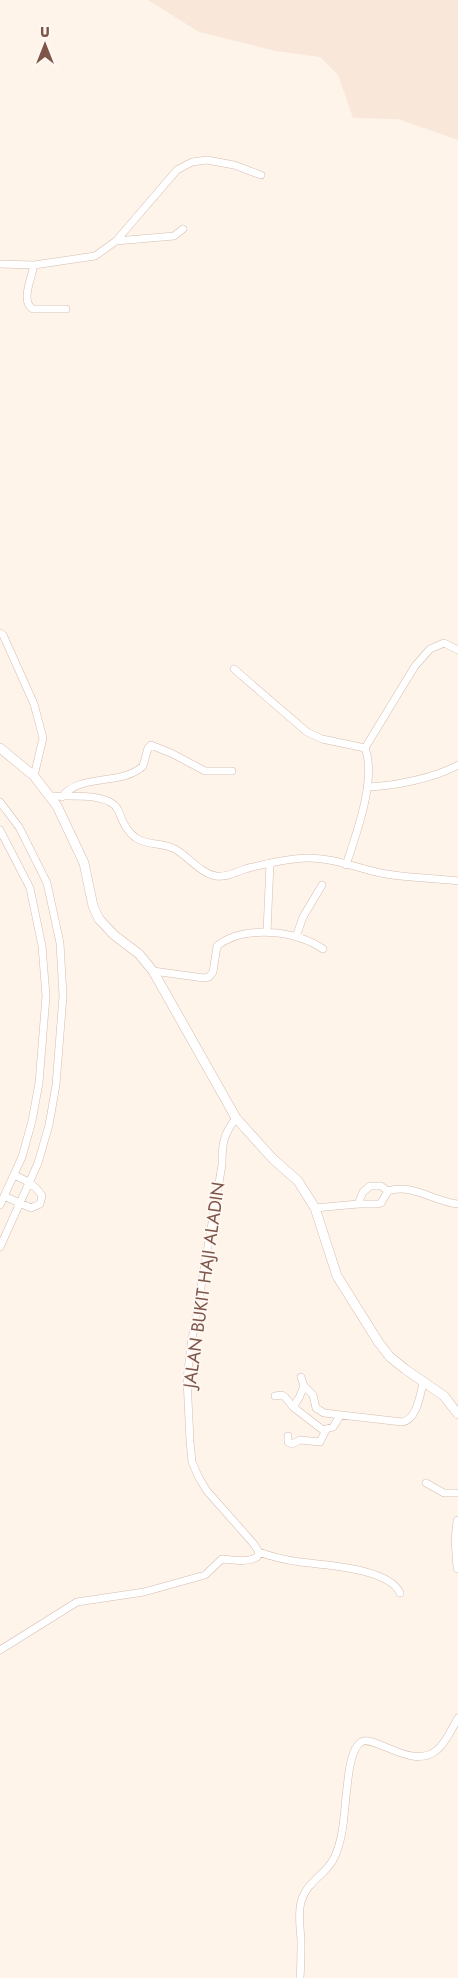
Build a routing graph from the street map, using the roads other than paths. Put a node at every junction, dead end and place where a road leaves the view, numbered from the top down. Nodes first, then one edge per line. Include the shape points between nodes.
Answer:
1 (261, 175) dead end
2 (184, 229) dead end
3 (116, 241) junction
4 (0, 264) edge
5 (34, 265) junction
6 (66, 309) dead end
7 (1, 636) edge
8 (458, 650) edge
9 (234, 669) dead end
10 (0, 748) edge
11 (364, 748) junction
12 (458, 765) edge
13 (232, 771) dead end
14 (34, 776) junction
15 (368, 787) junction
16 (51, 796) junction
17 (62, 796) junction
18 (0, 802) edge
19 (0, 830) edge
20 (270, 863) junction
21 (346, 865) junction
22 (458, 881) edge
23 (322, 885) dead end
24 (266, 932) junction
25 (296, 937) junction
26 (323, 949) dead end
27 (153, 971) junction
28 (236, 1118) junction
29 (14, 1175) junction
30 (29, 1182) junction
31 (388, 1191) junction
32 (4, 1196) junction
33 (19, 1203) junction
34 (358, 1204) junction
35 (458, 1204) edge
36 (0, 1205) edge
37 (315, 1208) junction
38 (0, 1247) edge
39 (301, 1377) dead end
40 (423, 1383) junction
41 (304, 1386) junction
42 (275, 1396) dead end
43 (293, 1407) junction
44 (458, 1414) edge
45 (340, 1416) junction
46 (326, 1430) junction
47 (288, 1436) dead end
48 (426, 1482) dead end
49 (458, 1493) edge
50 (458, 1521) edge
51 (258, 1552) junction
52 (458, 1568) edge
53 (400, 1592) dead end
54 (0, 1650) edge
55 (458, 1718) edge
56 (300, 1978) edge

1 - 3 street via 234,165 207,160 192,162 170,177
2 - 3 street via 174,236
3 - 5 street via 95,256
4 - 5 street
5 - 6 street via 29,307 33,310
7 - 14 street via 34,704 43,738
8 - 11 street via 444,643 430,649 415,666
9 - 11 street via 308,732 322,739
10 - 14 street
11 - 15 street
12 - 15 street via 413,780
13 - 17 street via 205,771 151,745 143,766 135,772 85,783
14 - 16 street
15 - 21 street
16 - 17 street
16 - 27 street via 84,863 98,919 139,954
17 - 20 street via 107,800 118,808 124,826 134,836 148,844 176,849 215,876
18 - 30 street via 19,827 47,883 60,944 63,996 56,1085 49,1125
19 - 29 street via 30,888 42,946 46,996 39,1083 22,1157
20 - 21 street via 312,858
20 - 24 street
21 - 22 street via 403,877
23 - 25 street via 303,917
24 - 25 street
24 - 27 street via 241,934 221,942 215,950 213,972 204,978
25 - 26 street
27 - 28 street
28 - 37 street via 298,1181
28 - 51 street, JALAN BUKIT HAJI ALADIN via 223,1142 222,1165 191,1345 187,1406 192,1462 199,1478
29 - 30 street
29 - 32 street
30 - 33 street
30 - 33 street via 42,1196 40,1204 32,1208
31 - 34 street via 381,1203
31 - 34 street via 381,1186 370,1186
31 - 35 street via 410,1189
32 - 33 street
32 - 36 street
33 - 38 street
34 - 37 street
37 - 40 street via 337,1276 363,1319 390,1356
39 - 41 street
40 - 44 street via 444,1396
40 - 45 street via 414,1414 406,1422
41 - 43 street
41 - 45 street via 313,1395 320,1411
42 - 43 street via 282,1395
43 - 46 street
45 - 46 street
46 - 47 street via 320,1442 300,1440 292,1444 288,1442
48 - 49 street via 444,1493
50 - 52 street
51 - 53 street via 380,1577 393,1583
51 - 54 street via 253,1559 222,1559 206,1575 144,1592 76,1602
55 - 56 street via 438,1750 431,1753 410,1756 368,1741 356,1748 350,1764 337,1850 333,1861 311,1883 301,1902

